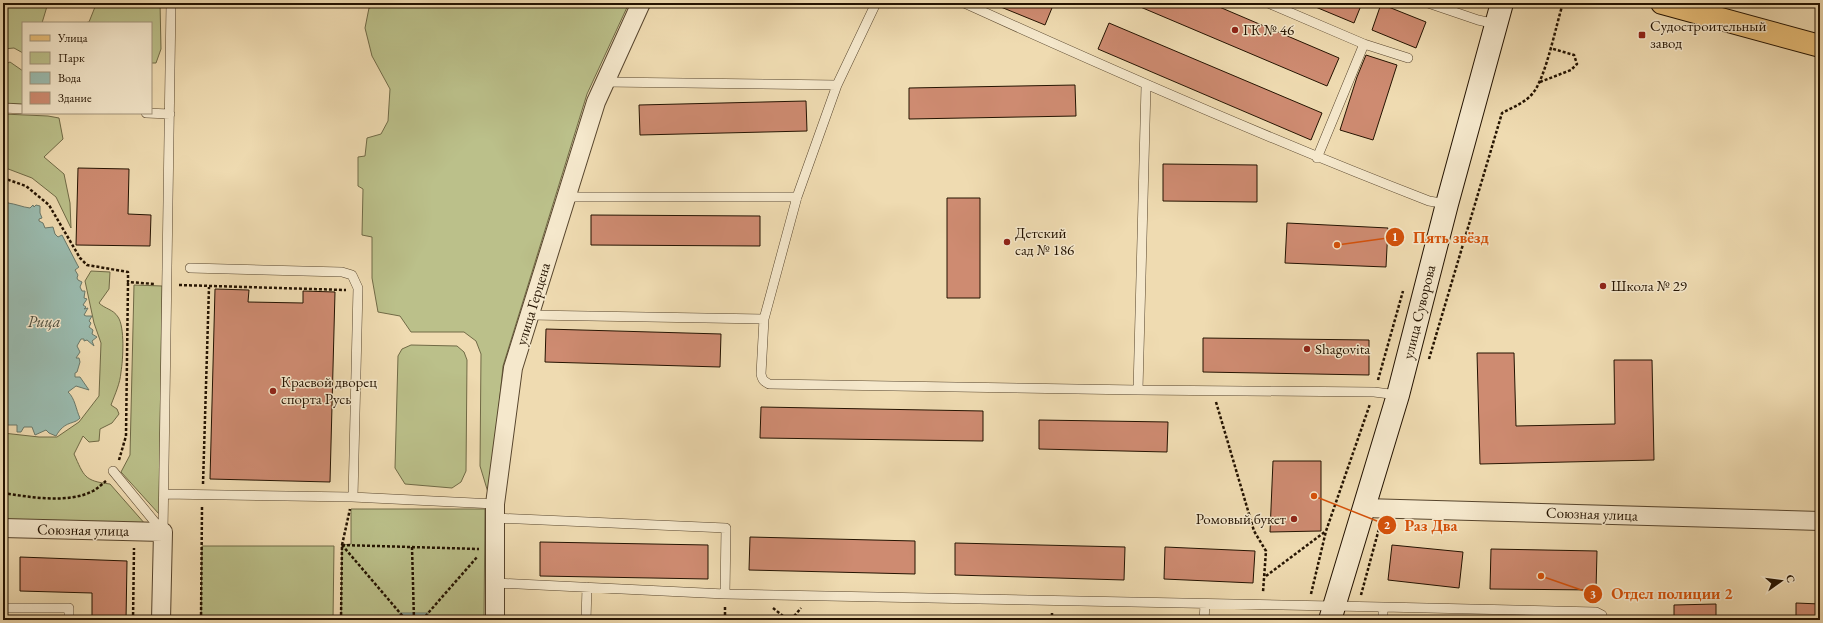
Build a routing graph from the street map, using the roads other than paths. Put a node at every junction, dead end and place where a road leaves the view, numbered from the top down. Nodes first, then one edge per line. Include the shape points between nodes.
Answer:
1 (171, 3) edge
2 (641, 3) edge
3 (876, 3) edge
4 (964, 3) edge
5 (1268, 3) edge
6 (1428, 3) edge
7 (1502, 3) edge
8 (1662, 3) edge
9 (1496, 24) junction
10 (1364, 44) junction
11 (1820, 46) edge
12 (1408, 58) dead end
13 (605, 82) junction
14 (837, 85) junction
15 (1146, 86) junction
16 (3, 108) edge
17 (22, 109) edge
18 (152, 113) edge
19 (170, 114) junction
20 (1317, 158) junction
21 (567, 197) junction
22 (797, 197) junction
23 (1447, 204) junction
24 (190, 268) dead end
25 (530, 315) junction
26 (764, 319) junction
27 (1138, 390) junction
28 (1398, 395) junction
29 (113, 471) road end
30 (164, 494) junction
31 (353, 497) junction
32 (1364, 508) junction
33 (495, 511) junction
34 (1820, 521) edge
35 (3, 528) edge
36 (163, 532) junction
37 (496, 583) junction
38 (587, 587) junction
39 (725, 594) junction
40 (1205, 605) junction
41 (1383, 607) junction
42 (3, 608) edge
43 (1332, 613) edge
44 (69, 620) edge
45 (161, 620) edge
46 (495, 620) edge
47 (586, 620) edge
48 (1204, 620) edge
49 (1383, 620) edge
50 (1602, 620) edge

1 - 19 lane
2 - 13 street, улица Герцена
3 - 14 lane
4 - 15 lane
5 - 10 lane
6 - 9 lane
7 - 9 main road, улица Суворова
8 - 11 main road
9 - 23 main road, улица Суворова
10 - 12 lane
10 - 20 lane
13 - 14 lane
13 - 21 street, улица Герцена via 596,102
14 - 22 lane
15 - 20 lane
15 - 27 lane
16 - 17 lane
18 - 19 lane
19 - 30 lane
20 - 23 lane via 1429,201
21 - 22 lane
21 - 25 street, улица Герцена
22 - 26 lane
23 - 28 main road, улица Суворова
24 - 31 lane via 352,274 358,288
25 - 26 lane
25 - 33 street, улица Герцена via 513,368
26 - 27 lane via 762,378 769,384
27 - 28 lane via 1374,392
28 - 32 main road, улица Суворова
29 - 36 lane
30 - 31 lane
30 - 36 lane
31 - 33 lane
32 - 34 street, Союзная улица
32 - 43 main road, улица Суворова
33 - 37 street, улица Герцена
33 - 39 lane via 726,528
35 - 36 street, Союзная улица
36 - 45 street
37 - 38 lane
37 - 46 street, улица Герцена
38 - 39 lane
38 - 47 lane
39 - 40 lane
40 - 43 lane via 1310,606
40 - 48 lane
41 - 43 lane via 1358,607
41 - 49 lane
41 - 50 lane via 1596,612 1602,615
42 - 44 lane via 69,608

